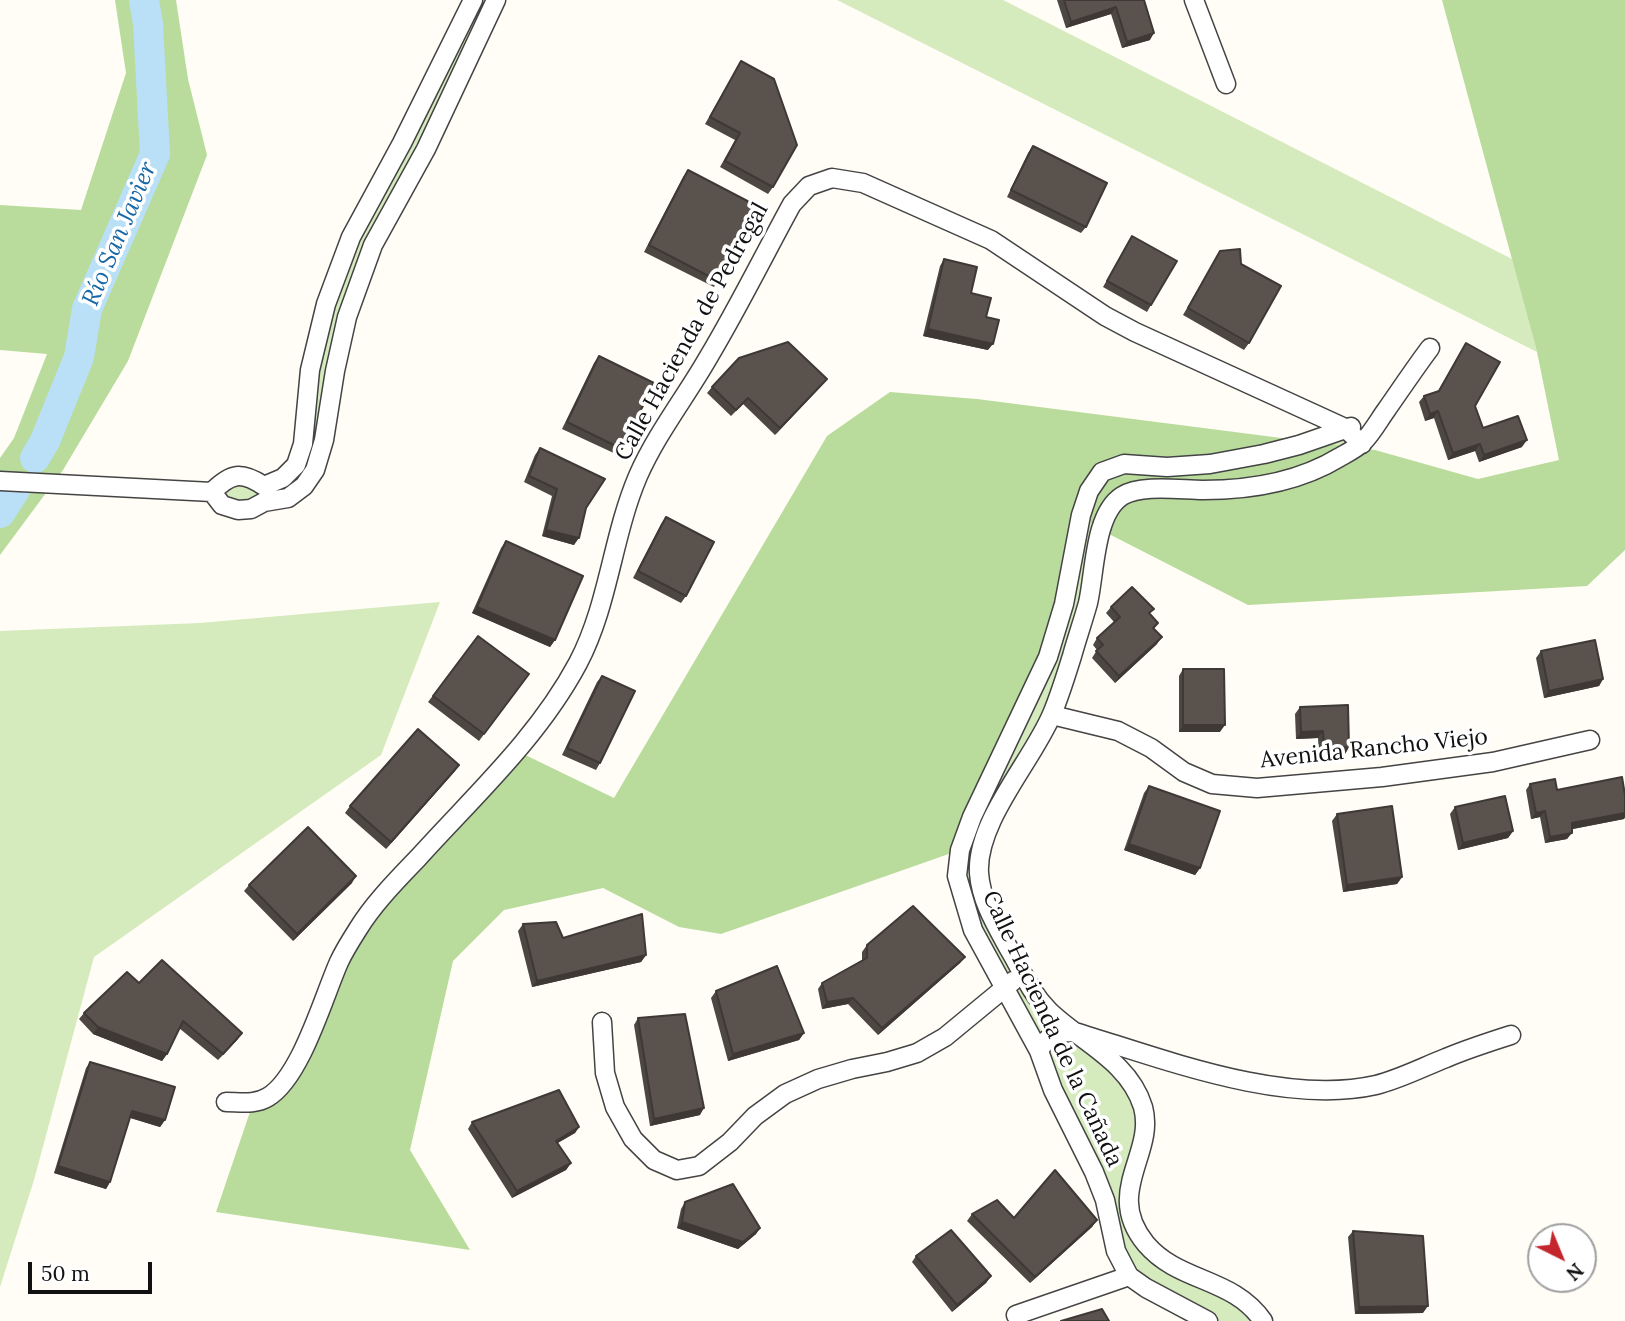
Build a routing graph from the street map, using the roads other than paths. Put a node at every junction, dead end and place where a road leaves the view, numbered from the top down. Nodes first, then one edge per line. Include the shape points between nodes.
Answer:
1 (472, 0) edge
2 (496, 0) edge
3 (1195, 0) edge
4 (1226, 84) dead end
5 (1430, 348) dead end
6 (1378, 422) junction
7 (1345, 428) junction
8 (1362, 444) junction
9 (0, 481) edge
10 (212, 492) junction
11 (264, 494) junction
12 (1024, 709) junction
13 (1052, 715) junction
14 (1590, 740) dead end
15 (1021, 974) junction
16 (1005, 987) junction
17 (602, 1021) dead end
18 (1075, 1032) junction
19 (1511, 1035) dead end
20 (1039, 1051) junction
21 (226, 1102) dead end
22 (1129, 1276) junction
23 (1016, 1315) dead end
24 (1208, 1321) edge
25 (1263, 1321) edge

1 - 11 street via 351,237 326,304 310,370 303,444 296,465
2 - 11 street via 426,149 373,245 347,317 315,470 288,498
3 - 4 street
5 - 6 street, Calle Hacienda de la Cañada
6 - 7 street, Calle Hacienda de la Cañada
6 - 8 street, Calle Hacienda de la Cañada
7 - 8 street, Calle Hacienda de Pedregal
7 - 12 street, Calle Hacienda de la Cañada via 1299,445 1210,464 1124,464 1102,472 1088,491 1064,604 1048,657
7 - 21 street, Calle Hacienda de Pedregal via 1105,316 991,240 959,224 863,183 832,178 809,186 792,204 710,356 655,441 637,478 592,634 554,703 517,751 360,925 284,1084 253,1103
8 - 13 street, Calle Hacienda de la Cañada via 1318,470 1283,482 1222,490 1140,489 1122,496 1107,512 1088,603
9 - 10 street
10 - 11 street via 238,475 251,478
10 - 11 street via 222,505 238,510 251,509
12 - 13 street, Avenida Rancho Viejo via 1040,702
12 - 16 street, Calle Hacienda de la Cañada via 972,817 957,876 973,930
13 - 14 street, Avenida Rancho Viejo via 1118,731 1184,772 1212,783 1257,788 1382,778 1493,762
13 - 15 street, Calle Hacienda de la Cañada via 990,825 981,854 984,897
15 - 16 street
15 - 18 street, Calle Hacienda de la Cañada via 1034,995
16 - 17 street via 945,1037 917,1053 818,1079 785,1094 699,1167 677,1170 654,1160 633,1139 615,1107 605,1073
16 - 20 street, Calle Hacienda de la Cañada
18 - 19 street, Calle Hacienda de la Cañada via 1182,1065 1273,1086 1330,1091 1377,1085
18 - 20 street via 1058,1032 1046,1039
18 - 25 street, Calle Hacienda de la Cañada via 1125,1075 1143,1109 1144,1132 1129,1194 1131,1220 1145,1242 1163,1261 1244,1298
20 - 22 street, Calle Hacienda de la Cañada via 1094,1172 1116,1251
22 - 23 street
22 - 24 street

